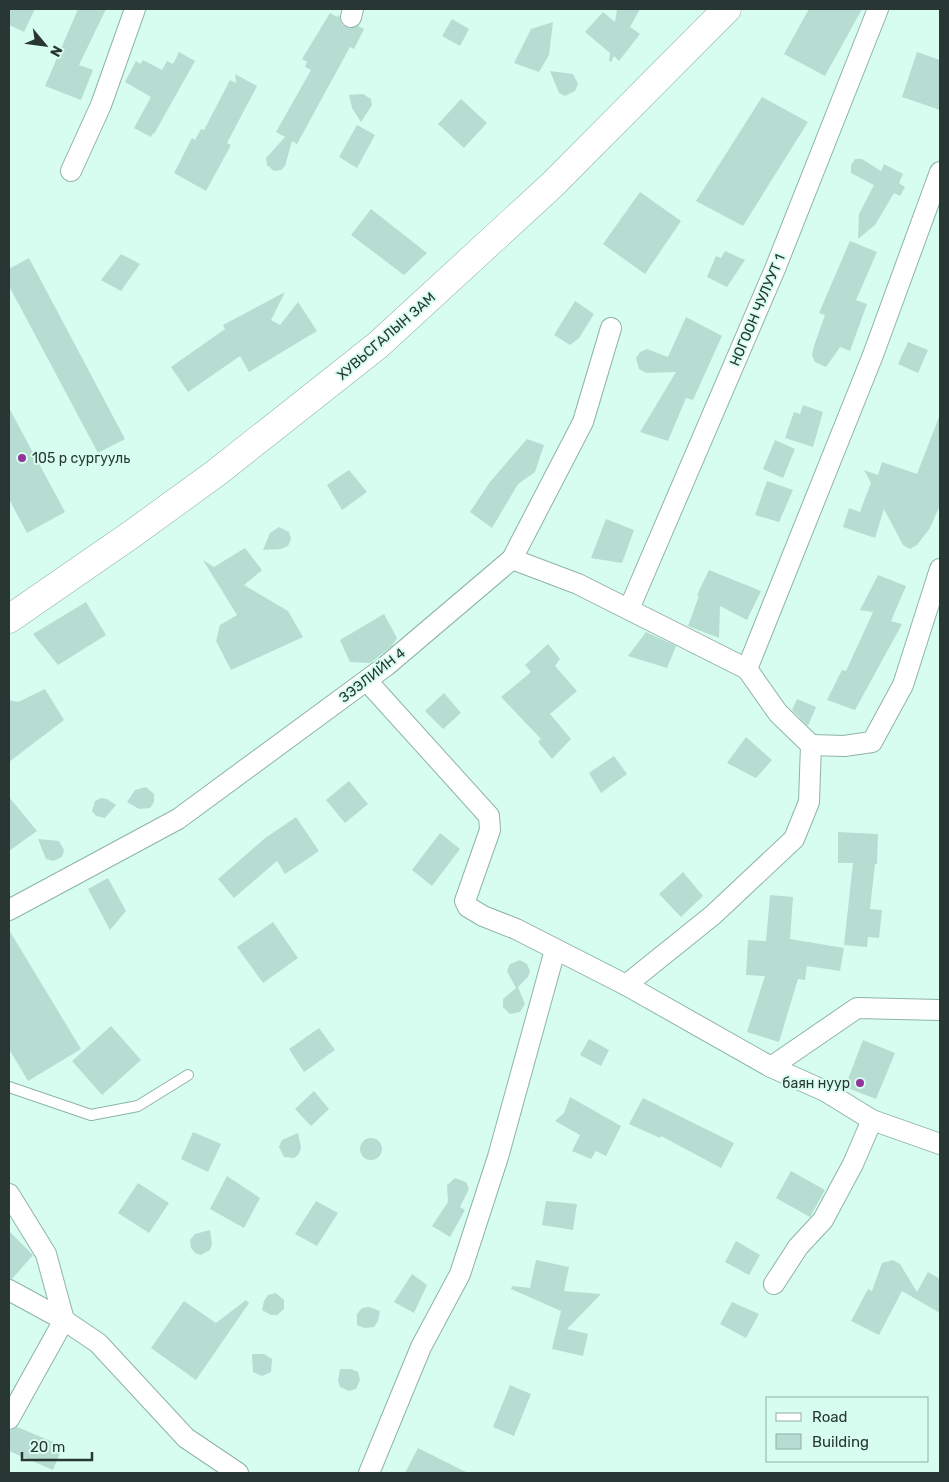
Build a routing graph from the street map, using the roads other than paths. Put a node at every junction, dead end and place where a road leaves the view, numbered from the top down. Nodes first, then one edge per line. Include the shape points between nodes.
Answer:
1 (135, 9) edge
2 (727, 9) edge
3 (878, 9) edge
4 (71, 171) dead end
5 (940, 172) edge
6 (611, 328) dead end
7 (512, 559) junction
8 (940, 569) edge
9 (629, 609) junction
10 (10, 615) edge
11 (747, 669) junction
12 (367, 680) junction
13 (811, 745) junction
14 (9, 910) edge
15 (555, 950) junction
16 (626, 984) junction
17 (940, 1010) edge
18 (771, 1067) junction
19 (188, 1075) dead end
20 (9, 1087) edge
21 (872, 1120) junction
22 (940, 1144) edge
23 (9, 1194) edge
24 (774, 1284) dead end
25 (9, 1290) edge
26 (64, 1320) junction
27 (9, 1419) edge
28 (238, 1473) edge
29 (369, 1473) edge

1 - 4 street via 101,106
2 - 10 main road, ХУВЬСГАЛЫН ЗАМ via 552,185 378,345 216,473
3 - 9 street, НОГООН ЧУЛУУТ 1 via 775,269
5 - 11 street via 873,355
6 - 7 street, ЗЭЭЛИЙН 4 via 583,422
7 - 9 street via 578,584
7 - 12 street, ЗЭЭЛИЙН 4
8 - 13 street via 903,685 872,742 844,746
9 - 11 street
11 - 13 street via 778,713
12 - 14 street, ЗЭЭЛИЙН 4 via 178,820
12 - 15 street via 489,816 490,830 465,900 468,907
13 - 16 street via 809,802 794,839 713,915
15 - 16 street
15 - 29 street via 498,1157 460,1274 422,1347
16 - 18 street
17 - 18 street via 857,1008
18 - 21 street via 825,1090
19 - 20 lane via 138,1106 91,1115
21 - 22 street
21 - 24 street via 823,1220 798,1247
23 - 26 street via 46,1254
25 - 26 street
26 - 27 street
26 - 28 street via 98,1343 186,1438

